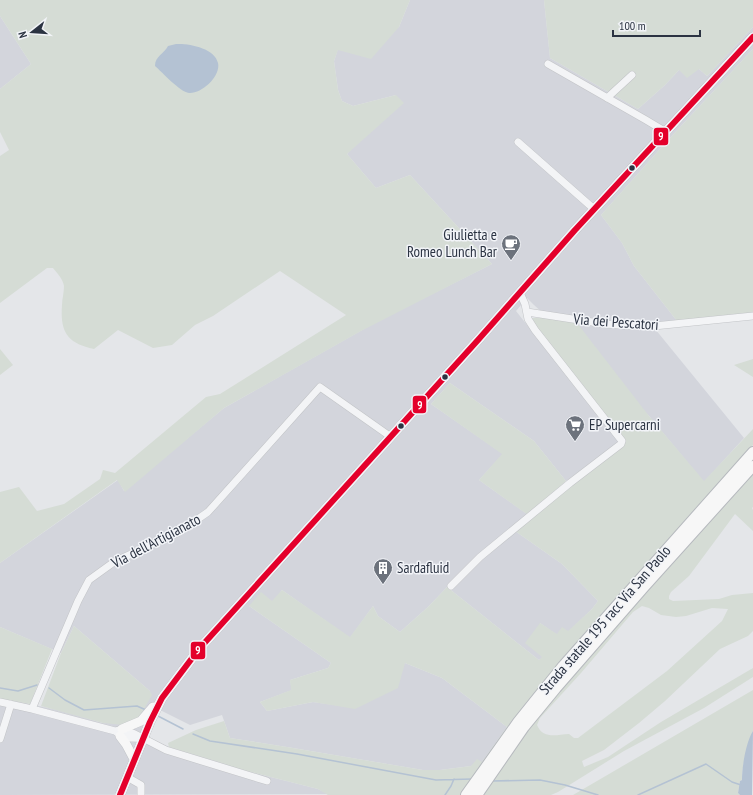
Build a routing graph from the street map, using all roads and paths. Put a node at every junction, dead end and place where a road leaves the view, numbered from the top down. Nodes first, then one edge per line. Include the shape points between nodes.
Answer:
1 (753, 37) edge
2 (548, 64) dead end
3 (632, 75) dead end
4 (607, 98) junction
5 (666, 132) junction
6 (518, 142) dead end
7 (594, 209) junction
8 (520, 293) junction
9 (527, 312) junction
10 (753, 316) edge
11 (390, 437) junction
12 (753, 452) edge
13 (753, 466) edge
14 (451, 586) dead end
15 (163, 698) junction
16 (0, 702) edge
17 (11, 704) junction
18 (32, 709) junction
19 (521, 725) junction
20 (119, 732) junction
21 (142, 738) junction
22 (0, 740) edge
23 (134, 759) junction
24 (127, 777) junction
25 (268, 781) dead end
26 (120, 795) edge
27 (141, 795) edge
28 (466, 795) edge
29 (476, 795) edge

1 - 5 main road
2 - 4 street
3 - 4 street
4 - 5 street
5 - 7 main road
6 - 7 street
7 - 8 main road
8 - 9 street
8 - 11 main road
9 - 10 street, Via dei Pescatori via 634,326
9 - 14 street via 528,319 536,330 622,442 480,557
11 - 15 main road via 199,649
11 - 18 street, Via dell'Artigianato via 320,387 208,512 179,532 114,562 90,580 78,601
12 - 19 highway, Strada statale 195 racc Via San Paolo via 563,666
13 - 19 highway, Strada statale 195 racc Via San Paolo
15 - 20 main road via 141,721
15 - 21 main road
16 - 17 street
17 - 18 street
17 - 22 street
18 - 20 street
19 - 28 highway, Strada statale 195 racc Via San Paolo
19 - 29 highway, Strada statale 195 racc Via San Paolo
20 - 21 street via 135,734
20 - 23 main road
21 - 23 main road
21 - 25 street via 166,750
23 - 24 main road
24 - 26 main road
24 - 27 street via 141,785

